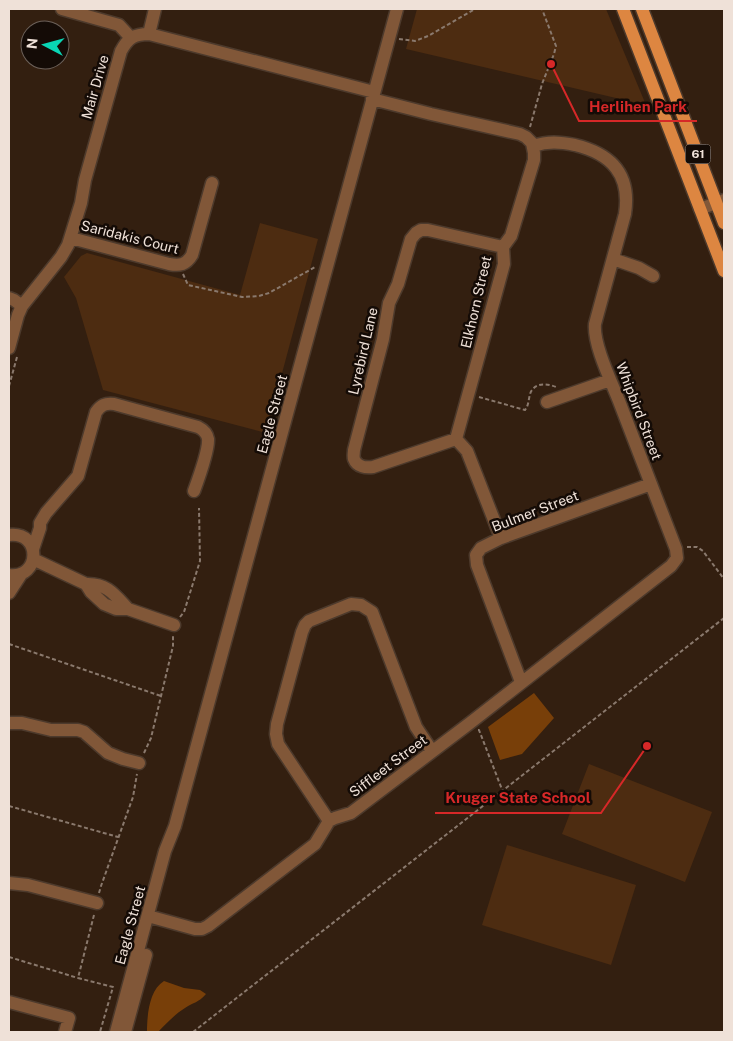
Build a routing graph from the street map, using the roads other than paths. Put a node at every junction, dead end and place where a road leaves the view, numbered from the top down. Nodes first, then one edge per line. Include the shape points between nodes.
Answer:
1 (62, 9) edge
2 (156, 9) edge
3 (397, 9) edge
4 (622, 9) edge
5 (642, 9) edge
6 (148, 34) junction
7 (131, 38) junction
8 (373, 96) junction
9 (533, 146) junction
10 (212, 182) dead end
11 (720, 202) edge
12 (700, 209) junction
13 (724, 223) edge
14 (70, 238) junction
15 (503, 247) junction
16 (613, 259) junction
17 (724, 271) edge
18 (654, 276) dead end
19 (9, 298) edge
20 (22, 306) junction
21 (9, 348) edge
22 (610, 380) junction
23 (547, 402) dead end
24 (456, 439) junction
25 (651, 484) junction
26 (194, 491) dead end
27 (40, 523) junction
28 (12, 535) edge
29 (501, 538) junction
30 (33, 554) junction
31 (22, 573) junction
32 (9, 575) edge
33 (9, 593) edge
34 (174, 625) road end
35 (521, 682) junction
36 (9, 723) edge
37 (432, 751) junction
38 (139, 763) road end
39 (329, 821) junction
40 (9, 883) edge
41 (97, 903) road end
42 (152, 918) junction
43 (9, 1002) edge
44 (65, 1032) edge
45 (116, 1032) edge
46 (125, 1032) edge

1 - 7 street via 119,25
2 - 6 street
3 - 8 street, Eagle Street
4 - 12 main road, 61
5 - 11 main road, 61
6 - 7 street
6 - 8 street
7 - 14 street, Mair Drive via 121,51
8 - 9 street via 431,114 520,134
8 - 42 street, Eagle Street via 175,826 165,851
9 - 15 street, Elkhorn Street via 534,160 511,236
9 - 16 street, Whipbird Street via 560,142 582,147 599,153 614,165 626,189 627,201
10 - 14 street, Saridakis Court via 192,255 189,261 179,266
11 - 12 street
11 - 13 main road, 61
12 - 17 main road, 61
14 - 20 street, Mair Drive via 61,257
15 - 24 street, Elkhorn Street via 504,264
15 - 24 street, Lyrebird Lane via 428,230 416,233 411,239 389,303 354,459 365,468 373,467
16 - 18 street
16 - 22 street, Whipbird Street via 594,332
19 - 20 street
20 - 21 street, Mair Drive
22 - 23 street
22 - 25 street, Whipbird Street
24 - 29 street via 467,451
25 - 29 street, Bulmer Street
25 - 35 street, Whipbird Street via 677,558 671,566
26 - 27 street via 208,445 204,430 108,404 96,412 78,476
27 - 28 street
27 - 30 street
28 - 30 street via 25,538
29 - 35 street, Bulmer Street via 481,548 476,555 477,565
30 - 31 street via 30,567
30 - 34 street via 86,584 104,604
31 - 32 street
31 - 33 street
35 - 37 street, Siffleet Street
36 - 38 street via 51,730 78,730 108,753
37 - 39 street, Siffleet Street via 351,813
37 - 39 street via 416,727 372,612 361,605 351,604 309,621 302,632 276,734 278,744
39 - 42 street via 315,844 208,926 195,929
40 - 41 street
42 - 45 street, Eagle Street
42 - 46 street, Eagle Street
43 - 44 street via 69,1018

